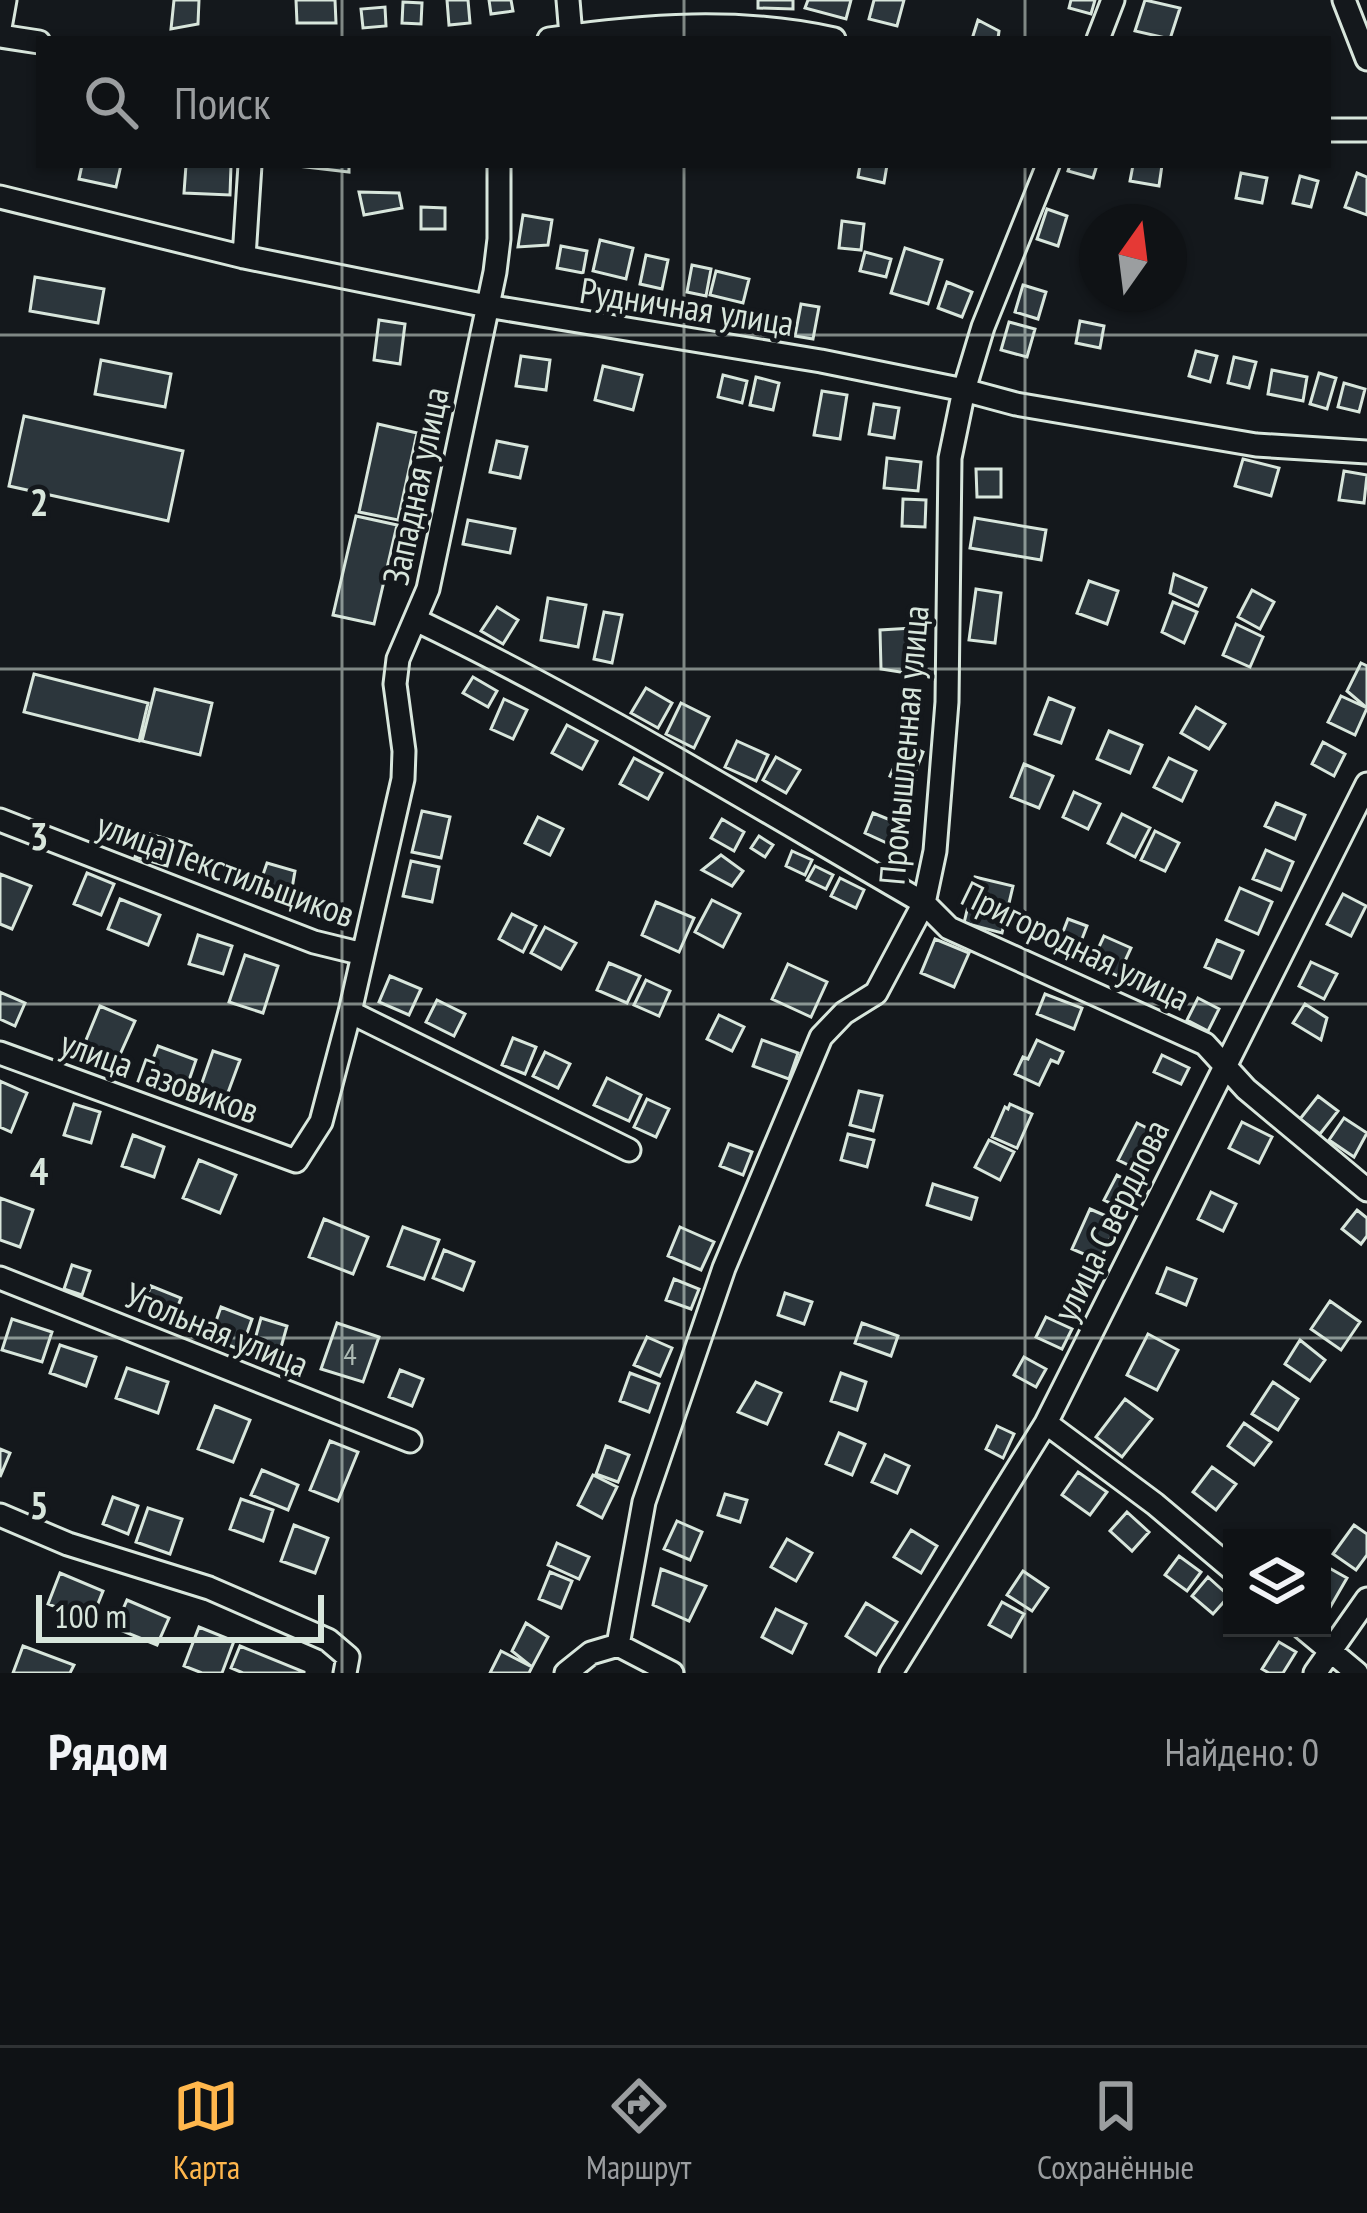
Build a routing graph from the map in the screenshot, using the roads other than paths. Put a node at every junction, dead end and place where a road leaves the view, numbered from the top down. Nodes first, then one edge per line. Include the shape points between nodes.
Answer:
1 (5, 0) edge
2 (568, 0) edge
3 (1113, 0) edge
4 (1344, 0) edge
5 (0, 32) edge
6 (560, 36) edge
7 (569, 36) edge
8 (821, 36) edge
9 (1099, 36) edge
10 (36, 40) edge
11 (1367, 59) edge
12 (1331, 130) edge
13 (1367, 130) edge
14 (250, 168) edge
15 (499, 168) edge
16 (1047, 168) edge
17 (0, 197) edge
18 (244, 257) junction
19 (487, 306) junction
20 (964, 390) junction
21 (1367, 452) edge
22 (416, 620) junction
23 (1367, 784) edge
24 (0, 820) edge
25 (924, 903) junction
26 (363, 954) junction
27 (350, 1012) junction
28 (0, 1053) edge
29 (1225, 1064) junction
30 (629, 1150) dead end
31 (296, 1161) joint
32 (1367, 1190) edge
33 (0, 1278) edge
34 (1046, 1424) junction
35 (410, 1441) dead end
36 (0, 1515) edge
37 (1223, 1561) edge
38 (1367, 1599) edge
39 (1313, 1637) edge
40 (618, 1645) junction
41 (1330, 1652) junction
42 (346, 1665) edge
43 (566, 1673) edge
44 (672, 1673) edge
45 (891, 1673) edge
46 (1316, 1673) edge
47 (1357, 1673) edge

1 - 5 street
2 - 6 street
3 - 9 street
4 - 11 street
5 - 10 street
7 - 8 street via 728,25
12 - 13 street
14 - 18 street
15 - 19 street, Западная улица via 499,239
16 - 20 street, Промышленная улица
17 - 18 street, Рудничная улица
18 - 19 street, Рудничная улица
19 - 20 street, Рудничная улица
19 - 22 street, Западная улица
20 - 21 street, Рудничная улица via 1256,445
20 - 25 street, Промышленная улица via 950,458 947,702
22 - 25 street, Пригородная улица via 536,679
22 - 26 street, Западная улица via 395,684 403,779
23 - 29 street, улица Свердлова
24 - 26 street, улица Текстильщиков
25 - 29 street, Пригородная улица via 949,928 1205,1044
25 - 40 street, Промышленная улица via 876,993 821,1036 724,1268 644,1502
26 - 27 street, Западная улица
27 - 30 street
27 - 31 street, Западная улица via 322,1122
28 - 31 street, улица Газовиков
29 - 32 street, Пригородная улица
29 - 34 street, улица Свердлова
33 - 35 street, Угольная улица
34 - 37 street
34 - 45 street, улица Свердлова
36 - 42 street via 328,1640
38 - 41 street
39 - 41 street
40 - 43 street
40 - 44 street
41 - 46 street
41 - 47 street

